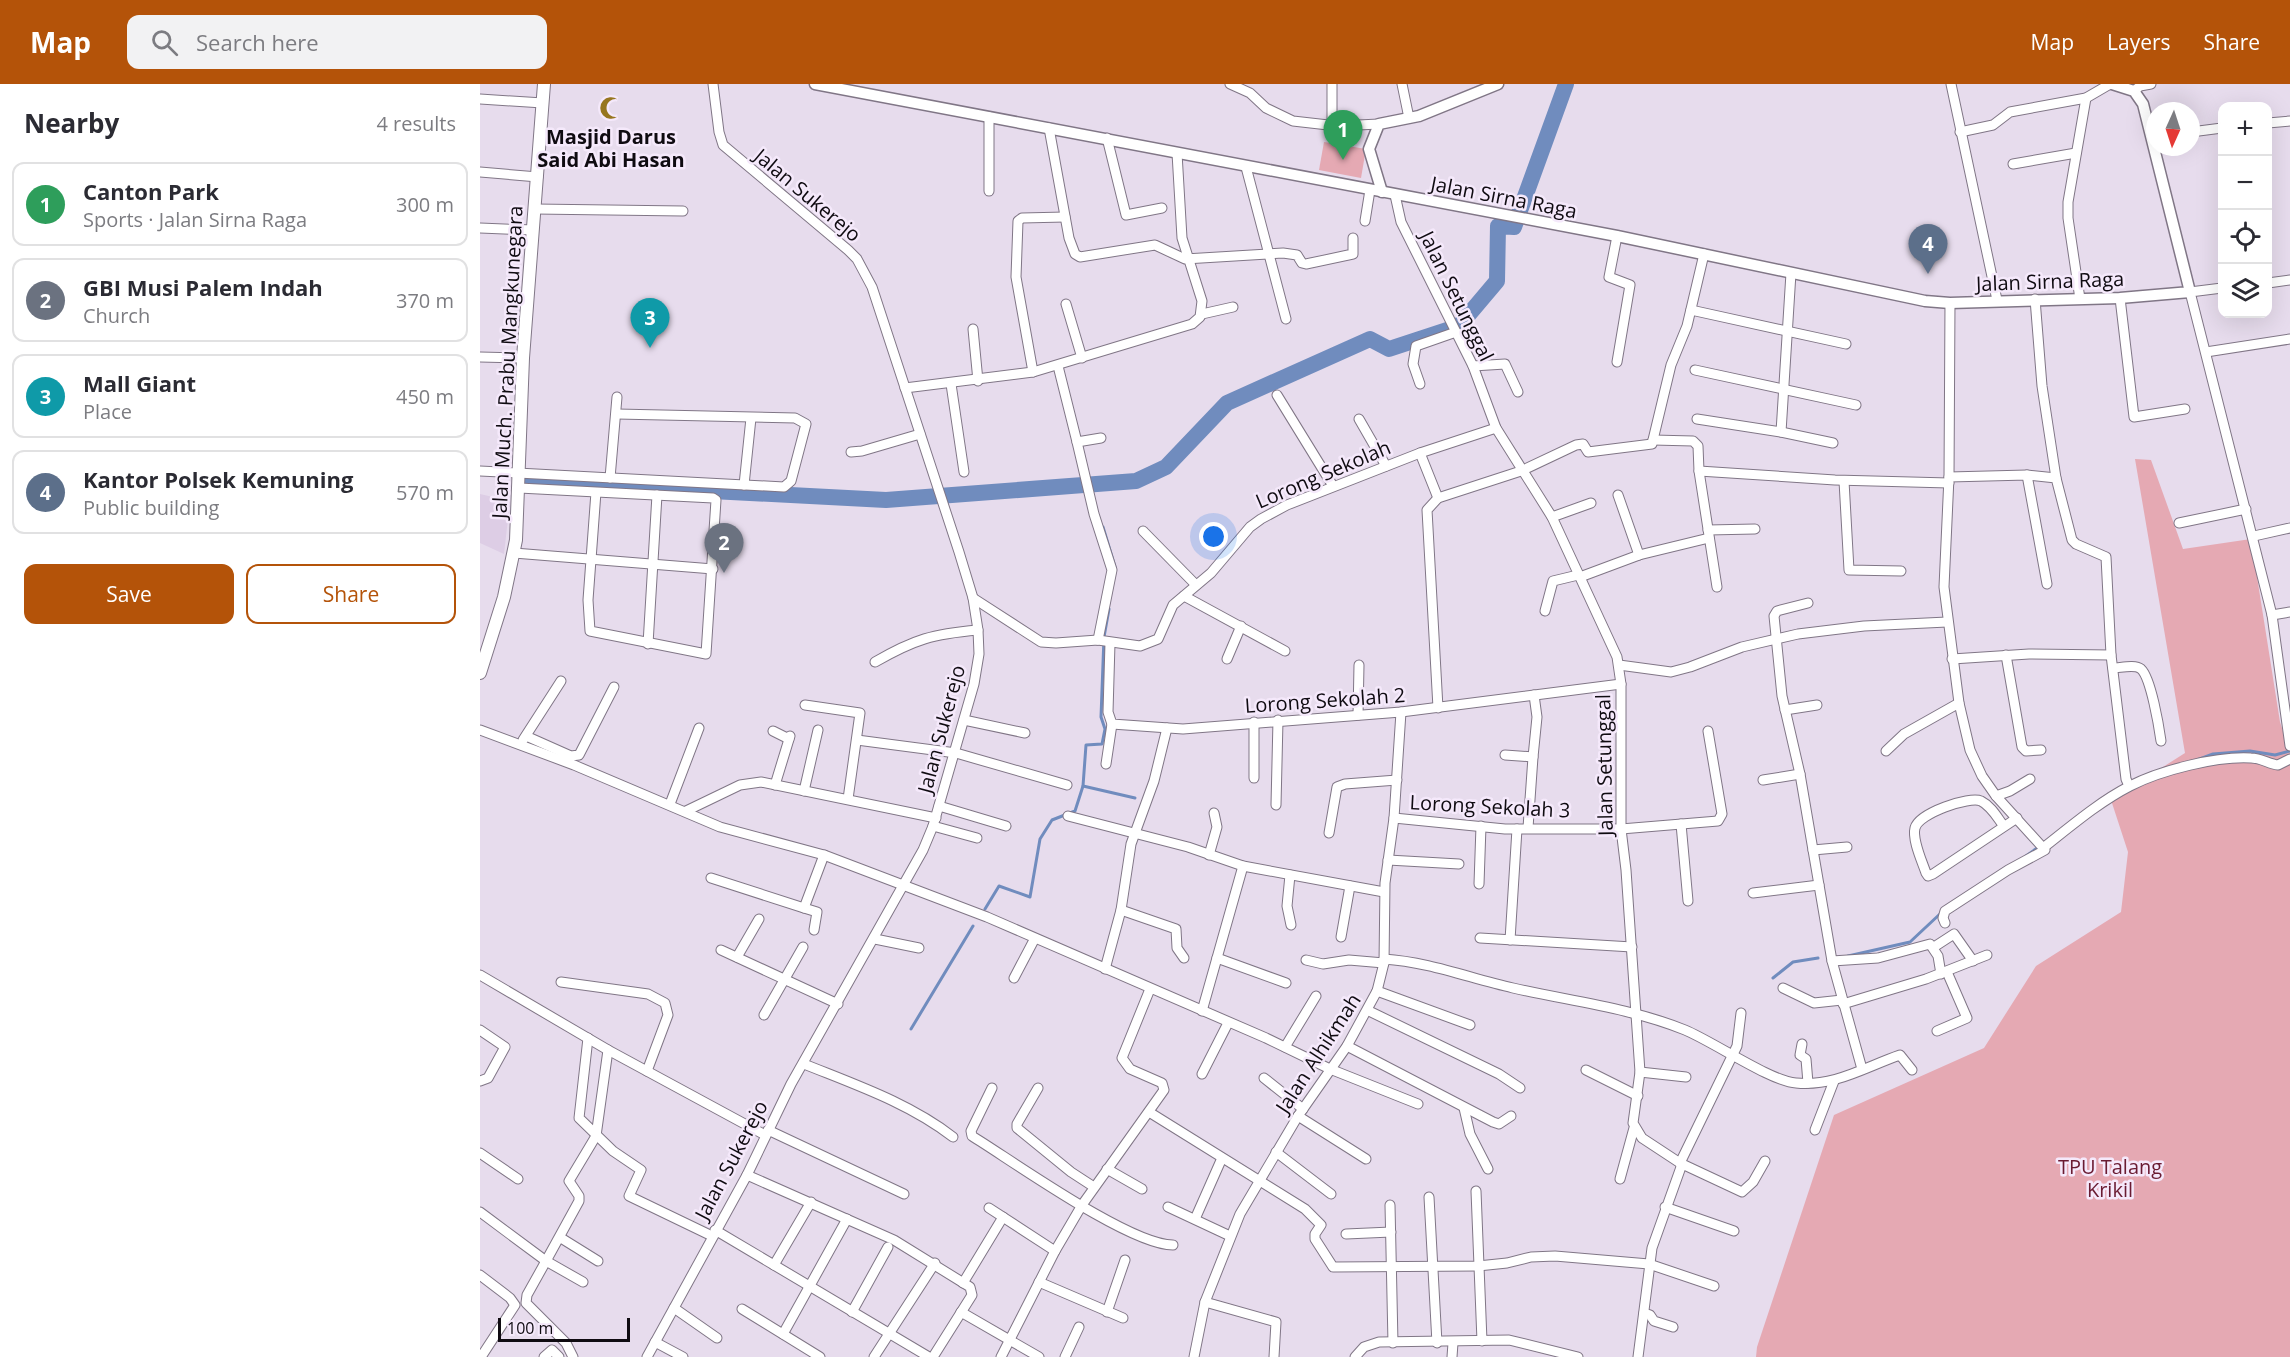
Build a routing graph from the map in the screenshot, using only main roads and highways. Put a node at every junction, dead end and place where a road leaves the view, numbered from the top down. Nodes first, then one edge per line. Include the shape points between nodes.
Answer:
1 (544, 84) edge
2 (480, 673) edge

1 - 2 main road, Jalan Much. Prabu Mangkunegara via 523,358 514,553

